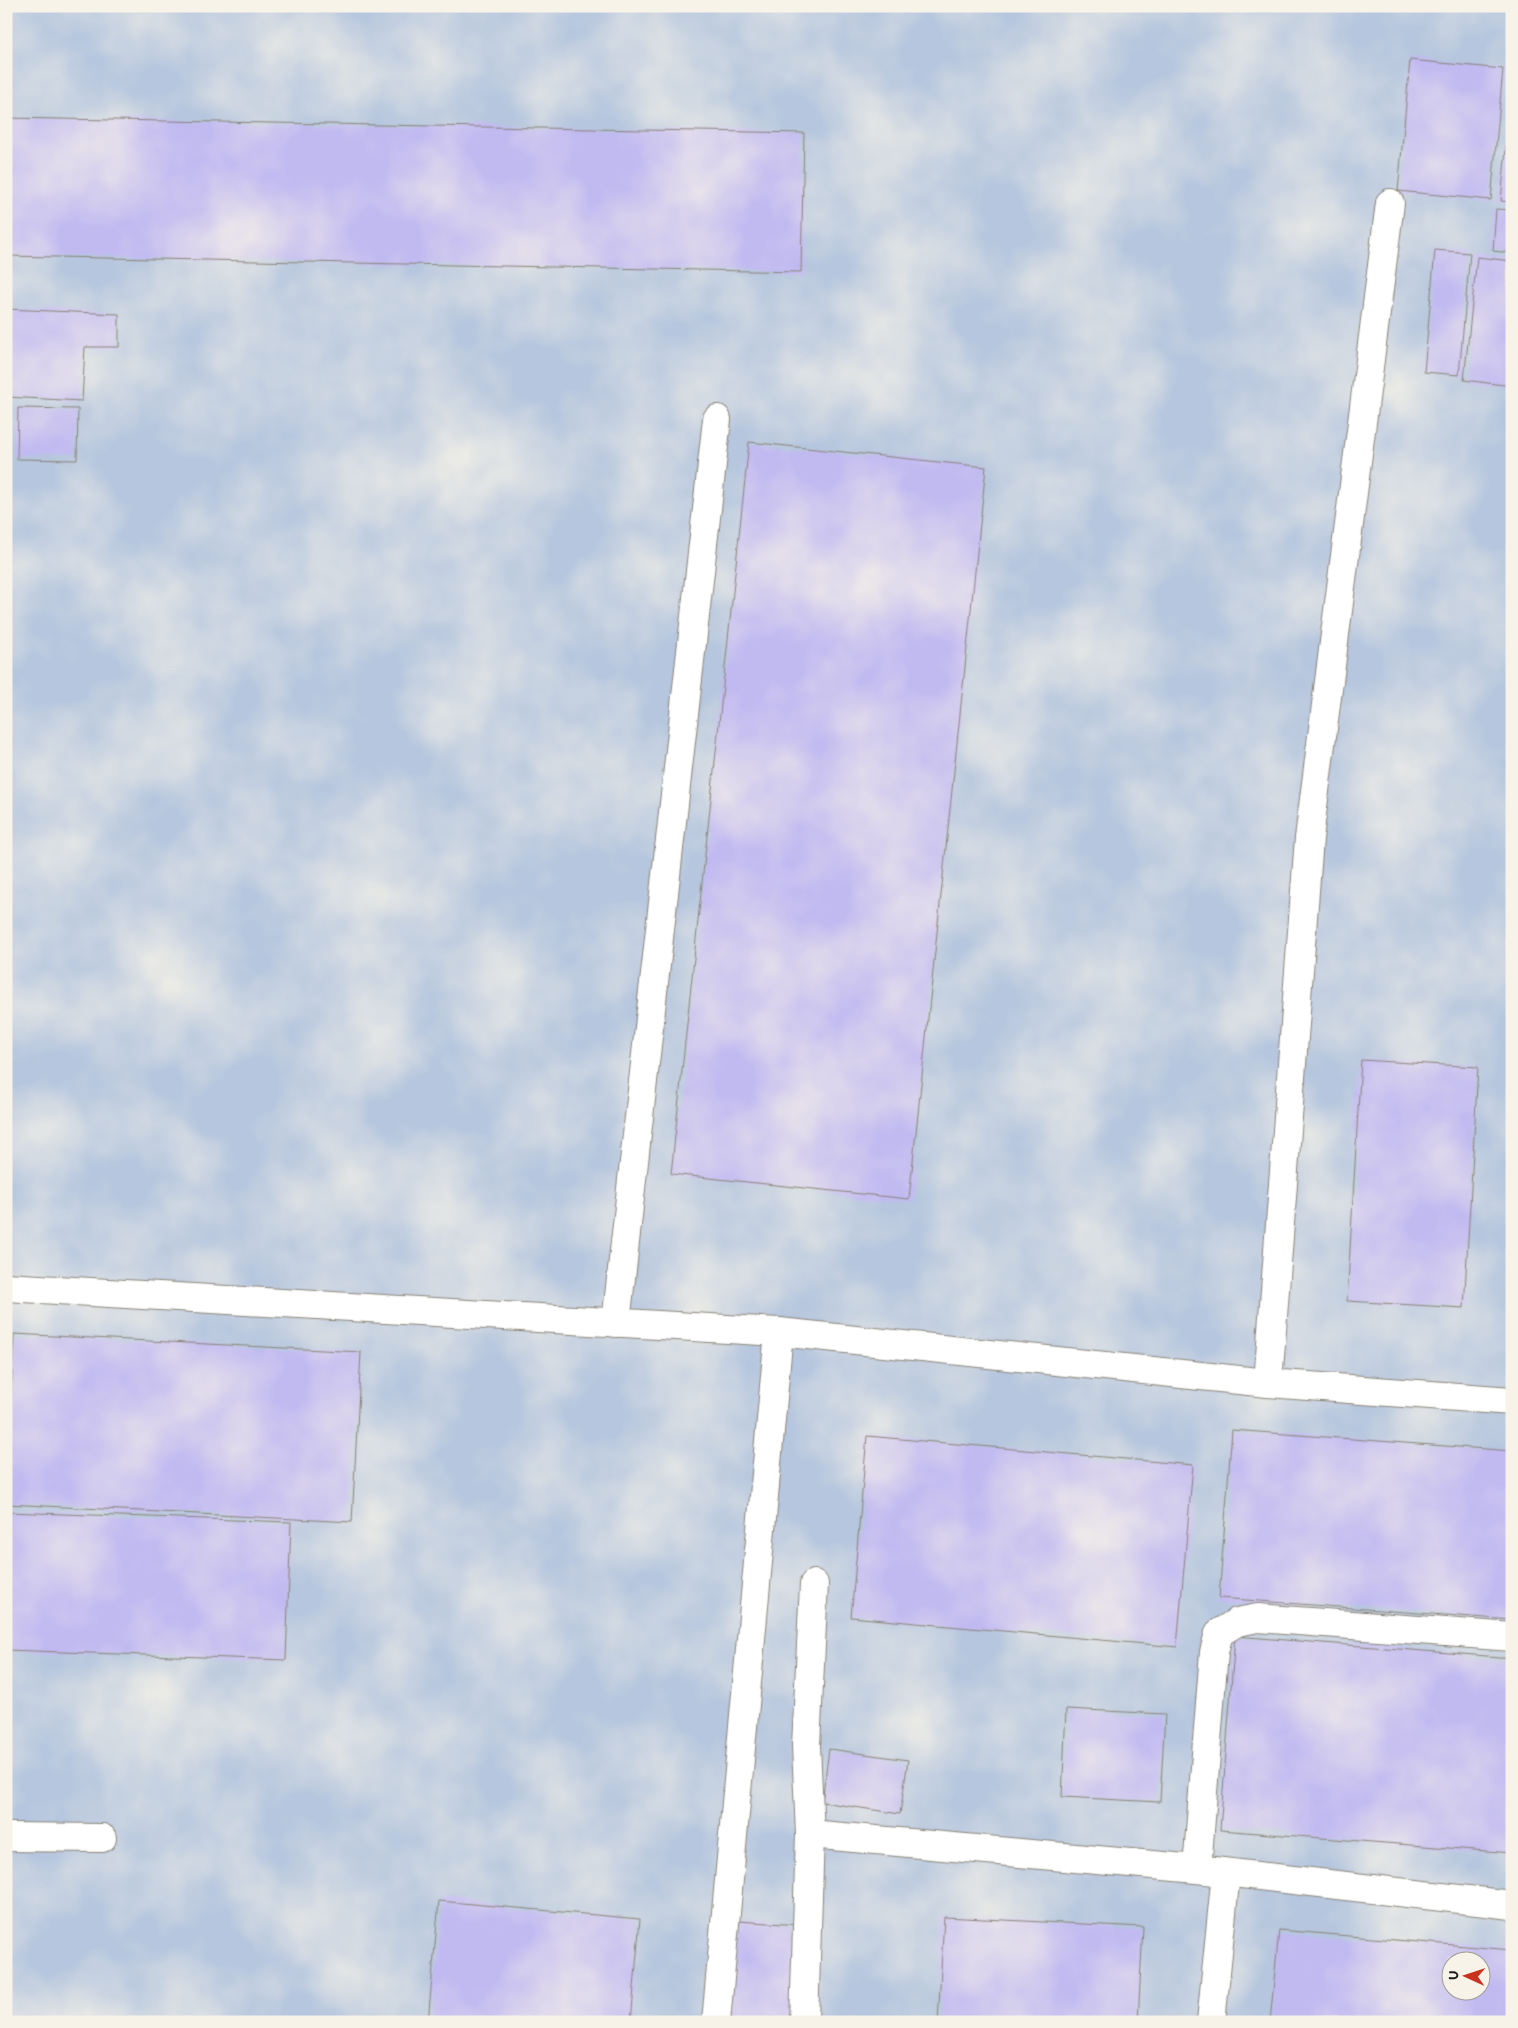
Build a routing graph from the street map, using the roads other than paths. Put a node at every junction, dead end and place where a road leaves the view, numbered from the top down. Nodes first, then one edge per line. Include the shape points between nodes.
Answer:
1 (1390, 203) dead end
2 (717, 419) dead end
3 (6, 1287) edge
4 (616, 1323) junction
5 (779, 1332) junction
6 (1268, 1383) junction
7 (1512, 1401) edge
8 (814, 1584) dead end
9 (1512, 1637) edge
10 (810, 1834) junction
11 (6, 1837) edge
12 (102, 1838) dead end
13 (1196, 1869) junction
14 (1226, 1873) junction
15 (1512, 1904) edge
16 (716, 2022) edge
17 (804, 2022) edge
18 (1211, 2022) edge

1 - 6 lane via 1309,838
2 - 4 lane
3 - 4 lane
4 - 5 lane
5 - 6 lane
5 - 16 lane
6 - 7 lane
8 - 10 lane via 806,1746
9 - 13 lane via 1258,1618 1237,1622 1219,1633 1214,1652
10 - 13 lane
10 - 17 lane
11 - 12 lane
13 - 14 lane
14 - 15 lane
14 - 18 lane

